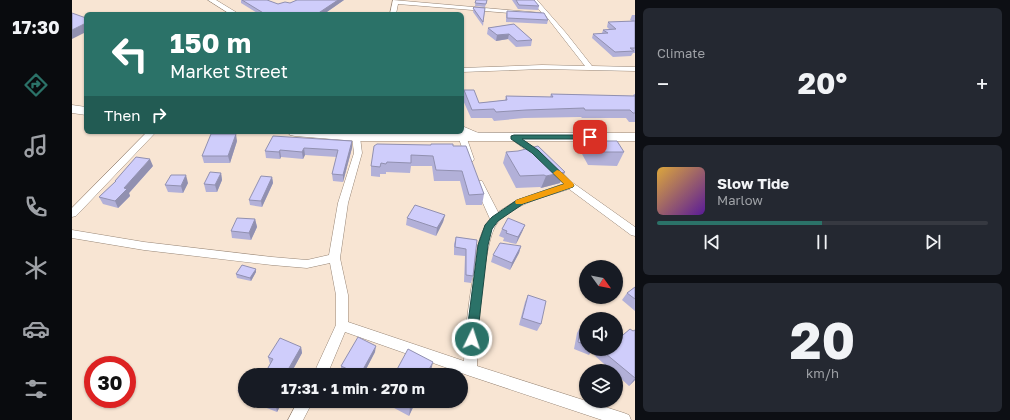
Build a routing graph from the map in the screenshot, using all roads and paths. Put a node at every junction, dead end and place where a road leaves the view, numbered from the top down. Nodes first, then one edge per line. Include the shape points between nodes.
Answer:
1 (211, 0) edge
2 (534, 0) edge
3 (396, 1) edge
4 (232, 12) edge
5 (393, 12) edge
6 (548, 15) junction
7 (590, 68) junction
8 (635, 69) edge
9 (464, 70) edge
10 (464, 133) edge
11 (150, 134) edge
12 (319, 134) edge
13 (436, 134) edge
14 (462, 134) edge
15 (356, 137) junction
16 (514, 137) junction
17 (635, 137) edge
18 (570, 185) junction
19 (72, 214) edge
20 (495, 219) junction
21 (635, 232) edge
22 (72, 234) edge
23 (334, 258) junction
24 (342, 325) junction
25 (323, 368) edge
26 (470, 370) junction
27 (302, 408) edge
28 (295, 420) edge
29 (624, 420) edge

1 - 4 street
2 - 6 street
3 - 5 street
3 - 6 street
6 - 7 street
7 - 8 street
7 - 9 street
10 - 16 main road
11 - 19 street
12 - 15 main road
13 - 15 main road
14 - 20 street via 486,200 493,208
15 - 23 street via 358,153 343,203
16 - 17 main road
16 - 18 street via 535,152
18 - 20 street via 520,202
18 - 21 street
20 - 26 street via 488,228 483,245 472,323
22 - 23 street via 144,246 272,261 307,264
23 - 24 street via 342,294
24 - 25 street
24 - 26 street
26 - 29 street
27 - 28 street

